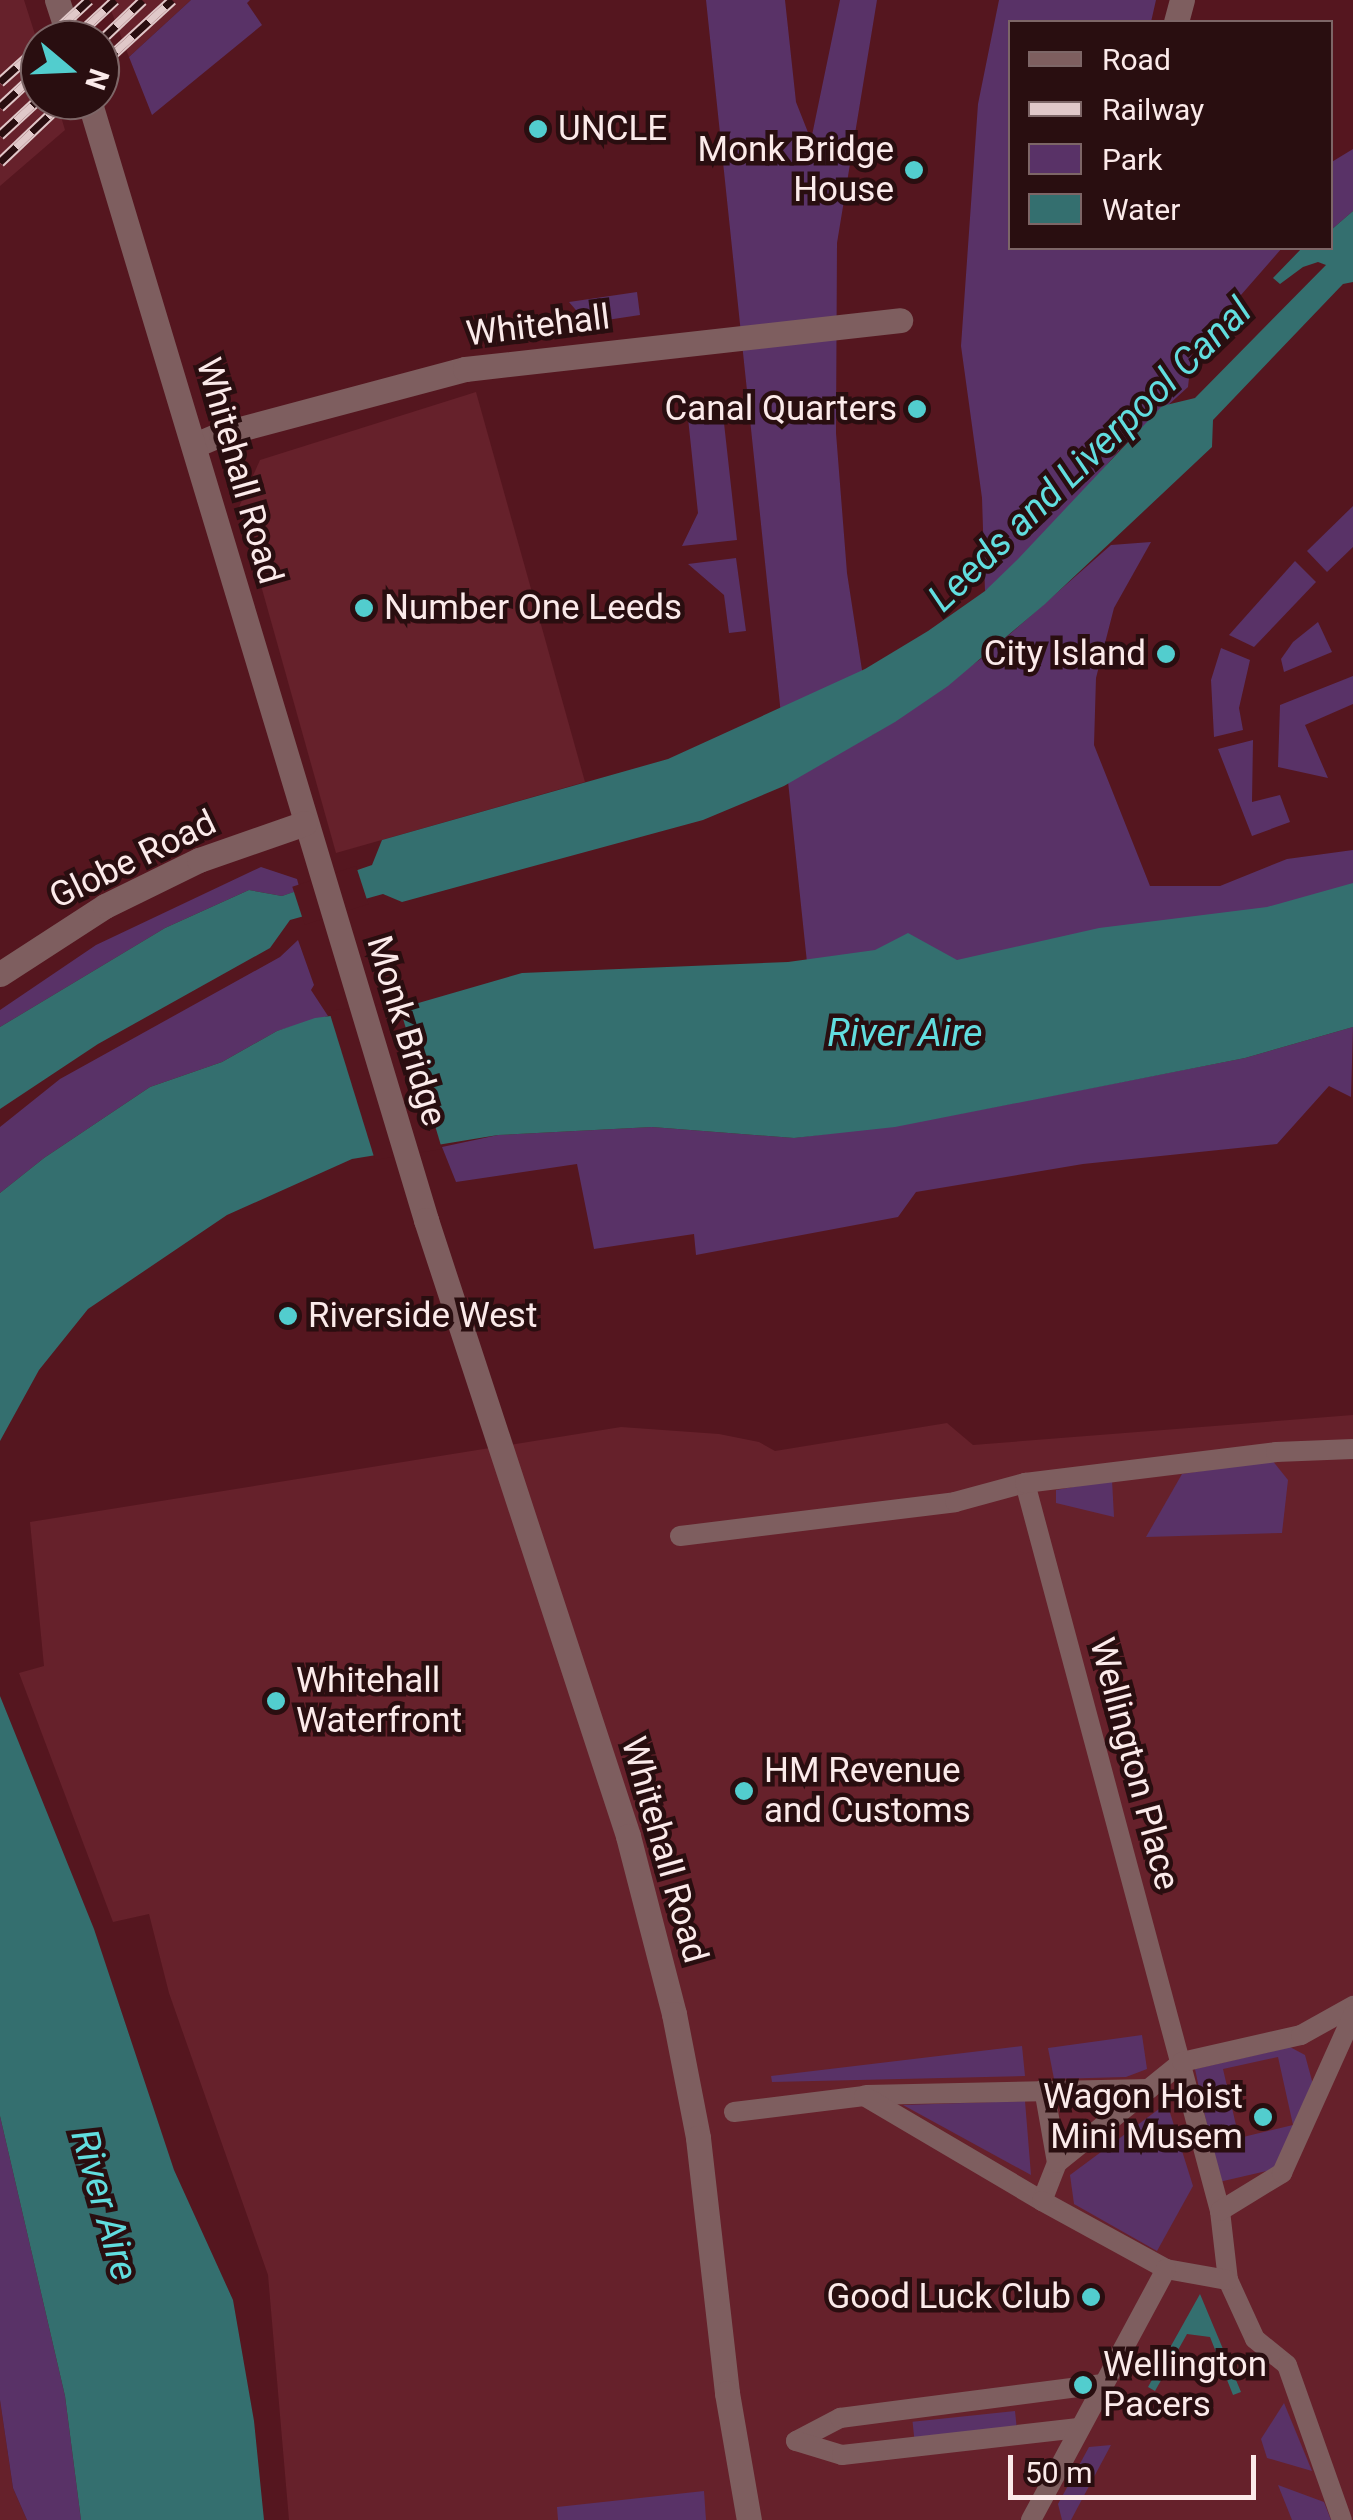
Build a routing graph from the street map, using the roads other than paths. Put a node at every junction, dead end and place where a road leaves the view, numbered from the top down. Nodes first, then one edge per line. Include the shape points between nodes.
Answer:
1 (94, 120) edge
2 (900, 320) dead end
3 (195, 445) junction
4 (305, 824) junction
5 (318, 863) joint
6 (0, 974) edge
7 (426, 1220) joint
8 (1353, 1449) edge
9 (1024, 1483) junction
10 (680, 1536) dead end
11 (1353, 2006) edge
12 (1353, 2014) edge
13 (1182, 2062) junction
14 (1044, 2089) junction
15 (1149, 2089) junction
16 (864, 2096) junction
17 (734, 2112) dead end
18 (1056, 2163) junction
19 (1042, 2201) junction
20 (1220, 2211) junction
21 (1166, 2269) junction
22 (1228, 2280) junction
23 (1101, 2384) junction
24 (1078, 2428) junction
25 (749, 2520) edge
26 (1031, 2520) edge
27 (1342, 2520) edge

1 - 3 street, Whitehall Road
2 - 3 street, Whitehall via 465,369
3 - 4 street, Whitehall Road
4 - 5 street, Whitehall Road
4 - 6 street, Globe Road via 199,860 105,906
5 - 7 street, Monk Bridge
7 - 25 street, Whitehall Road via 628,1836 674,2014 698,2138 727,2394
8 - 9 street
9 - 10 street via 955,1502
9 - 13 street, Wellington Place
11 - 13 street via 1302,2035
12 - 20 street via 1282,2173
13 - 15 street
13 - 20 street, Wellington Place
14 - 15 street
14 - 16 street
14 - 18 street
15 - 18 street
16 - 17 street
16 - 19 street
18 - 19 street
19 - 21 street
20 - 22 street, Wellington Place
21 - 22 street
21 - 23 street
22 - 27 street, Wellington Place via 1256,2339 1286,2366
23 - 24 street
23 - 24 street via 840,2418 796,2441 842,2456
24 - 26 street

